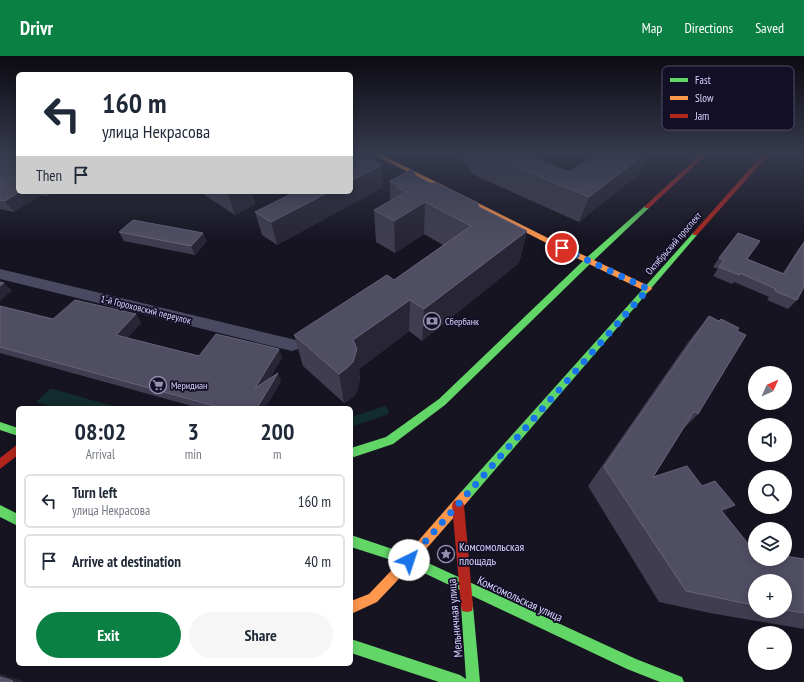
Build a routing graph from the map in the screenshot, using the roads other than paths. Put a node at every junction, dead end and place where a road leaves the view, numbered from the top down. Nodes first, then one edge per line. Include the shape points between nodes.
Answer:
1 (434, 183) edge
2 (672, 183) edge
3 (740, 183) edge
4 (588, 261) junction
5 (0, 274) edge
6 (648, 289) junction
7 (292, 345) dead end
8 (0, 426) edge
9 (16, 431) edge
10 (16, 451) edge
11 (353, 452) edge
12 (0, 464) edge
13 (458, 505) junction
14 (0, 511) edge
15 (16, 519) edge
16 (353, 542) edge
17 (409, 560) junction
18 (465, 587) junction
19 (353, 607) edge
20 (353, 647) edge
21 (460, 682) edge
22 (473, 682) edge
23 (677, 682) edge

1 - 4 main road
2 - 4 main road
3 - 6 main road, Октябрьский проспект
4 - 6 main road
4 - 11 main road via 442,402 389,441
5 - 7 street, 1-й Гороховский переулок
6 - 13 main road, Октябрьский проспект
8 - 9 main road
10 - 12 main road
13 - 17 main road, Октябрьский проспект
13 - 18 main road, Мельничная улица
14 - 15 main road
16 - 17 main road, Комсомольская улица
17 - 18 main road, Комсомольская улица
17 - 19 main road, Октябрьский проспект via 372,598
18 - 22 main road, Мельничная улица
18 - 23 main road, Комсомольская улица
20 - 21 main road

